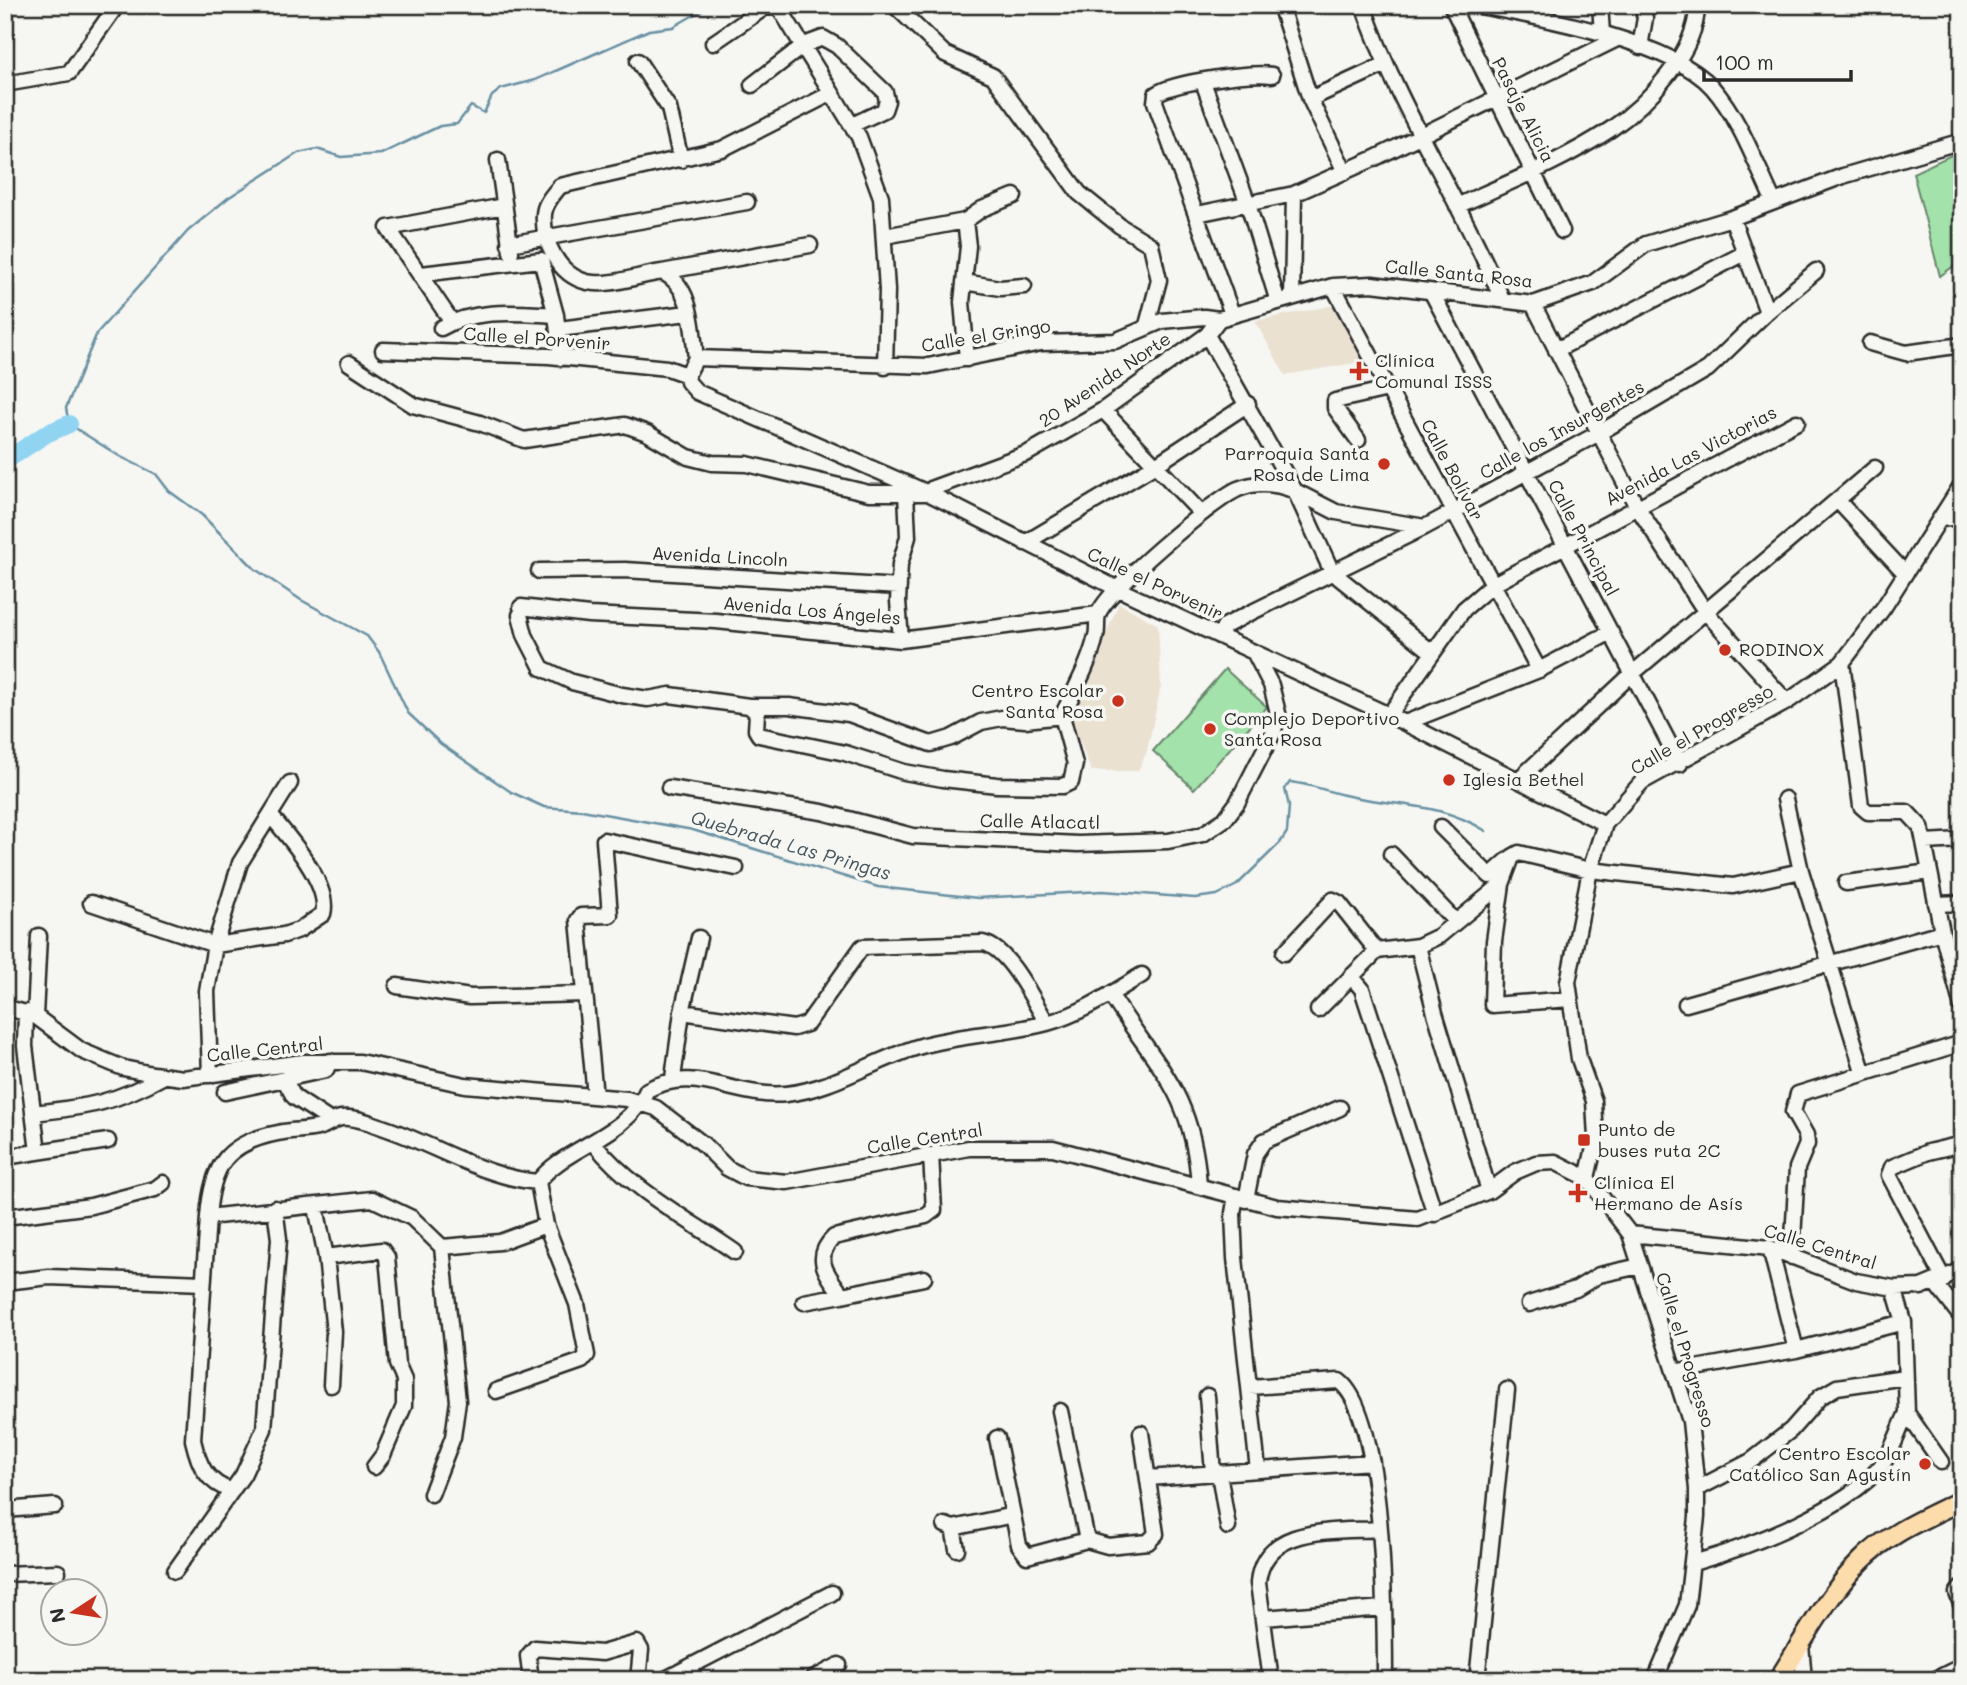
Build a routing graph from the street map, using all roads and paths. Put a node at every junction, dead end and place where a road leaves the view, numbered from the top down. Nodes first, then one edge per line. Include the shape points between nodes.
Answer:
1 (117, 5) edge
2 (894, 5) edge
3 (1288, 5) edge
4 (1363, 5) edge
5 (1451, 5) edge
6 (1475, 5) edge
7 (1600, 5) edge
8 (1642, 5) edge
9 (1696, 5) edge
10 (1602, 33) junction
11 (1617, 39) junction
12 (713, 43) dead end
13 (804, 45) junction
14 (1640, 47) junction
15 (638, 61) dead end
16 (1679, 62) junction
17 (1386, 64) junction
18 (1272, 75) dead end
19 (1203, 82) junction
20 (5, 85) edge
21 (752, 85) dead end
22 (832, 93) junction
23 (1310, 99) junction
24 (1495, 99) junction
25 (852, 125) junction
26 (1419, 135) junction
27 (1962, 141) edge
28 (498, 160) dead end
29 (681, 160) junction
30 (1533, 171) junction
31 (1345, 172) junction
32 (1294, 194) junction
33 (1014, 196) dead end
34 (1773, 200) junction
35 (1247, 201) junction
36 (747, 202) dead end
37 (504, 206) junction
38 (1457, 206) junction
39 (1196, 214) junction
40 (1732, 218) junction
41 (965, 221) junction
42 (1562, 231) dead end
43 (885, 236) junction
44 (548, 238) junction
45 (509, 244) junction
46 (810, 245) dead end
47 (1745, 253) junction
48 (513, 262) junction
49 (1816, 271) dead end
50 (662, 272) junction
51 (422, 274) junction
52 (964, 282) junction
53 (1024, 286) dead end
54 (1334, 286) junction
55 (1432, 293) junction
56 (1502, 299) junction
57 (1285, 300) junction
58 (1533, 304) junction
59 (1767, 312) junction
60 (688, 313) junction
61 (1225, 317) junction
62 (557, 322) junction
63 (1147, 325) junction
64 (1207, 335) junction
65 (1870, 342) dead end
66 (1962, 345) edge
67 (383, 350) dead end
68 (1556, 350) junction
69 (561, 358) junction
70 (696, 358) junction
71 (967, 359) junction
72 (349, 363) dead end
73 (885, 367) junction
74 (687, 379) junction
75 (1388, 390) junction
76 (1248, 404) junction
77 (1103, 410) junction
78 (1797, 422) dead end
79 (1599, 433) junction
80 (1358, 440) dead end
81 (1154, 466) junction
82 (1875, 468) dead end
83 (1525, 470) junction
84 (1962, 484) edge
85 (1295, 491) junction
86 (906, 493) junction
87 (928, 493) junction
88 (1837, 499) junction
89 (1636, 505) junction
90 (1200, 512) junction
91 (1452, 512) junction
92 (1962, 517) edge
93 (1940, 519) junction
94 (1425, 527) junction
95 (1025, 544) junction
96 (1565, 545) junction
97 (539, 571) dead end
98 (1332, 572) junction
99 (1904, 572) junction
100 (1492, 585) junction
101 (899, 587) junction
102 (1118, 589) junction
103 (1705, 611) junction
104 (1098, 614) junction
105 (1611, 632) junction
106 (1219, 636) junction
107 (901, 640) junction
108 (1254, 652) junction
109 (1433, 653) junction
110 (1842, 663) junction
111 (1539, 670) junction
112 (1633, 673) junction
113 (1787, 702) junction
114 (750, 706) junction
115 (1389, 715) junction
116 (1062, 716) junction
117 (1405, 723) junction
118 (1681, 764) junction
119 (1518, 780) junction
120 (290, 783) dead end
121 (669, 788) dead end
122 (1785, 799) dead end
123 (270, 815) junction
124 (1605, 824) junction
125 (1441, 827) dead end
126 (1962, 840) edge
127 (1924, 842) junction
128 (1391, 854) dead end
129 (1512, 857) junction
130 (736, 868) dead end
131 (1590, 870) junction
132 (1801, 871) junction
133 (1930, 872) junction
134 (1846, 883) dead end
135 (1502, 884) junction
136 (1962, 902) edge
137 (91, 903) dead end
138 (1936, 904) junction
139 (1456, 922) junction
140 (1942, 932) junction
141 (39, 936) dead end
142 (699, 938) dead end
143 (215, 945) junction
144 (1418, 946) junction
145 (1377, 951) junction
146 (1284, 953) dead end
147 (1830, 965) junction
148 (1142, 975) dead end
149 (1351, 976) junction
150 (397, 986) dead end
151 (585, 993) junction
152 (1110, 994) junction
153 (1570, 999) junction
154 (1686, 1004) dead end
155 (5, 1007) edge
156 (1962, 1007) edge
157 (1318, 1010) dead end
158 (682, 1012) junction
159 (30, 1014) junction
160 (1047, 1023) junction
161 (1962, 1043) edge
162 (330, 1061) junction
163 (1863, 1071) junction
164 (210, 1075) junction
165 (164, 1076) junction
166 (673, 1078) junction
167 (284, 1079) junction
168 (225, 1092) dead end
169 (595, 1096) junction
170 (642, 1103) junction
171 (1340, 1108) dead end
172 (33, 1113) junction
173 (332, 1122) junction
174 (108, 1141) dead end
175 (594, 1143) junction
176 (1962, 1144) edge
177 (38, 1152) junction
178 (931, 1155) junction
179 (5, 1157) edge
180 (1587, 1178) junction
181 (538, 1182) junction
182 (163, 1183) dead end
183 (1199, 1185) junction
184 (1489, 1191) junction
185 (1241, 1198) junction
186 (316, 1207) junction
187 (275, 1208) junction
188 (1435, 1214) junction
189 (5, 1217) edge
190 (208, 1217) junction
191 (546, 1225) junction
192 (1630, 1234) junction
193 (442, 1247) junction
194 (1770, 1248) junction
195 (735, 1252) dead end
196 (326, 1257) junction
197 (1792, 1257) junction
198 (1640, 1266) junction
199 (1962, 1270) edge
200 (924, 1278) dead end
201 (1940, 1281) junction
202 (5, 1282) edge
203 (203, 1283) junction
204 (1894, 1288) junction
205 (842, 1294) junction
206 (804, 1302) dead end
207 (1529, 1304) dead end
208 (1962, 1318) edge
209 (1904, 1322) junction
210 (1796, 1350) junction
211 (1674, 1372) junction
212 (1905, 1377) junction
213 (331, 1385) dead end
214 (1249, 1387) junction
215 (1507, 1390) dead end
216 (496, 1391) dead end
217 (1207, 1396) dead end
218 (1060, 1411) dead end
219 (1907, 1413) junction
220 (1141, 1433) dead end
221 (997, 1438) dead end
222 (1372, 1462) junction
223 (1941, 1462) dead end
224 (374, 1466) dead end
225 (1258, 1470) junction
226 (1216, 1473) junction
227 (1148, 1478) junction
228 (1697, 1489) junction
229 (232, 1490) junction
230 (431, 1494) dead end
231 (1962, 1500) edge
232 (55, 1506) dead end
233 (5, 1510) edge
234 (1013, 1516) junction
235 (1228, 1527) dead end
236 (1380, 1529) junction
237 (1087, 1539) junction
238 (957, 1549) dead end
239 (1693, 1563) junction
240 (175, 1571) dead end
241 (58, 1572) dead end
242 (5, 1574) edge
243 (1962, 1587) edge
244 (832, 1593) dead end
245 (1962, 1607) edge
246 (1383, 1608) junction
247 (1264, 1618) junction
248 (1801, 1644) junction
249 (839, 1665) dead end
250 (1962, 1666) edge
251 (531, 1680) edge
252 (638, 1680) edge
253 (664, 1680) edge
254 (810, 1680) edge
255 (1271, 1680) edge
256 (1385, 1680) edge
257 (1477, 1680) edge
258 (1655, 1680) edge
259 (1778, 1680) edge
260 (1804, 1680) edge
261 (1934, 1680) edge

1 - 20 street via 69,73
2 - 63 street via 945,54 993,76 1079,193 1151,245 1159,280
3 - 23 street via 1283,14
4 - 17 street
5 - 24 street, Pasaje Alicia
6 - 10 street
7 - 10 street
8 - 14 street via 1645,18
9 - 16 street via 1693,28
10 - 11 street
11 - 14 street
11 - 24 street
12 - 13 street via 755,12 772,6 786,16
13 - 21 street
13 - 22 street
13 - 25 street via 823,38 837,46 885,92 884,110
14 - 16 street
15 - 29 street via 674,121
16 - 30 street via 1613,128
16 - 34 street via 1710,85 1725,104
17 - 23 street
17 - 26 street
18 - 19 street
19 - 35 street
19 - 39 street via 1162,90 1155,102
22 - 25 street
22 - 29 street via 746,139
23 - 31 street
24 - 26 street
24 - 30 street, Pasaje Alicia
25 - 43 street via 881,197
26 - 31 street
26 - 38 street
27 - 34 street, Calle Santa Rosa
28 - 37 street
29 - 44 street via 561,186 544,214
30 - 38 street
30 - 42 street, Pasaje Alicia
31 - 32 street
32 - 35 street
32 - 57 street
33 - 41 street
34 - 40 street, Calle Santa Rosa
35 - 39 street
35 - 57 street
36 - 44 street
37 - 45 street
37 - 51 street via 388,228
38 - 56 street
39 - 61 street
40 - 47 street
40 - 58 street, Calle Santa Rosa via 1646,244 1592,283
41 - 43 street
41 - 52 street
43 - 73 street
44 - 45 street
44 - 50 street via 559,264 587,282
45 - 48 street
46 - 50 street
47 - 59 street
47 - 68 street
48 - 51 street
48 - 62 street via 541,260
49 - 59 street, Calle los Insurgentes
50 - 60 street via 680,284
51 - 62 street via 447,325 500,313
52 - 53 street via 1000,288
52 - 71 street via 962,322
54 - 55 street, Calle Santa Rosa via 1372,284
54 - 57 street, Calle Santa Rosa
54 - 75 street, Calle Bolívar
55 - 56 street, Calle Santa Rosa
55 - 83 street, Calle Principal
56 - 58 street, Calle Santa Rosa
57 - 61 street, Calle Santa Rosa
58 - 68 street
59 - 79 street, Calle los Insurgentes via 1709,369
60 - 62 street
60 - 70 street
61 - 63 street, Calle el Gringo
61 - 64 street, 20 Avenida Norte
62 - 69 street
63 - 71 street, Calle el Gringo via 1115,341 1041,343
64 - 76 street
64 - 77 street, 20 Avenida Norte
65 - 66 street via 1906,354
67 - 69 street, Calle el Porvenir
68 - 79 street
69 - 74 street, Calle el Porvenir via 667,368
70 - 73 street, Calle el Gringo
70 - 74 street
71 - 73 street, Calle el Gringo
72 - 86 street via 413,405 524,440 625,425 688,457 712,463 747,464 869,493
74 - 87 street, Calle el Porvenir via 697,392
75 - 80 street via 1335,401 1335,408
75 - 91 street, Calle Bolívar
76 - 81 street
76 - 85 street
77 - 81 street
77 - 87 street, 20 Avenida Norte via 1028,453
78 - 89 street, Avenida Las Victorias
79 - 83 street, Calle los Insurgentes
79 - 89 street
81 - 90 street
81 - 95 street
82 - 88 street
83 - 91 street, Calle los Insurgentes
83 - 96 street, Calle Principal
84 - 93 street, Calle el Progresso
85 - 90 street via 1276,483 1240,488
85 - 94 street via 1336,512
85 - 98 street
86 - 87 street
86 - 101 street via 908,537
87 - 95 street, Calle el Porvenir
88 - 99 street
88 - 103 street
89 - 96 street, Avenida Las Victorias
89 - 103 street
90 - 102 street
91 - 94 street, Calle los Insurgentes
91 - 100 street, Calle Bolívar
92 - 93 street
93 - 99 street, Calle el Progresso
94 - 98 street, Calle los Insurgentes
95 - 102 street, Calle el Porvenir
96 - 100 street, Avenida Las Victorias
96 - 105 street, Calle Principal
97 - 101 street, Avenida Lincoln via 625,570
98 - 106 street, Calle los Insurgentes via 1244,615 1225,626
98 - 109 street
99 - 110 street, Calle el Progresso
100 - 109 street, Avenida Las Victorias via 1464,609
100 - 111 street, Calle Bolívar
101 - 107 street
102 - 104 street
102 - 106 street, Calle el Porvenir
103 - 112 street
103 - 113 street
104 - 107 street, Avenida Los Ángeles
104 - 116 street via 1087,666
105 - 111 street
105 - 112 street, Calle Principal
106 - 108 street, Calle el Porvenir
107 - 114 street, Avenida Los Ángeles via 716,621 520,611 525,635 542,668 572,682 648,699 670,695
108 - 115 street, Calle el Porvenir
108 - 121 street, Calle Atlacatl via 1271,685 1278,713 1274,731 1237,803 1225,819 1203,834 1168,841 1078,844 913,836 822,811
109 - 115 street, Avenida Las Victorias
110 - 113 street, Calle el Progresso
110 - 127 street via 1861,806 1868,812 1907,812 1921,827
111 - 117 street
112 - 118 street, Calle Principal
112 - 119 street
113 - 118 street, Calle el Progresso
114 - 116 street via 849,714 931,744 981,722
114 - 116 street via 757,713 759,736 845,752 904,772 997,785 1063,786 1071,782 1075,764
115 - 117 street, Calle el Porvenir
117 - 119 street, Calle el Porvenir
118 - 124 street, Calle el Progresso via 1642,782
119 - 124 street, Calle el Porvenir
120 - 123 street
122 - 132 street
123 - 143 street via 240,863
123 - 143 street via 300,851 322,893 323,914 284,935
124 - 131 street, Calle el Progresso
125 - 129 street via 1490,876
126 - 127 street
127 - 133 street
128 - 139 street
129 - 131 street via 1528,853
129 - 135 street
130 - 151 street via 604,840 610,915 581,916 579,920
131 - 132 street via 1733,886
131 - 153 street, Calle el Progresso via 1568,982
132 - 147 street
133 - 134 street
133 - 138 street
135 - 139 street
135 - 153 street via 1492,1005
136 - 138 street
137 - 143 street
138 - 140 street
139 - 144 street
140 - 147 street
140 - 156 street
141 - 159 street
142 - 158 street
143 - 164 street via 207,991
144 - 145 street
144 - 184 street
145 - 146 street via 1333,900
145 - 149 street
147 - 154 street
147 - 163 street
148 - 152 street
149 - 157 street
149 - 188 street via 1362,989
150 - 151 street via 470,997
151 - 169 street
152 - 160 street
152 - 183 street via 1178,1091 1194,1142
153 - 180 street, Calle el Progresso via 1579,1059 1594,1101 1596,1139
155 - 159 street, Calle Central
158 - 160 street via 794,1028 807,1024 862,947 984,943 1014,969
158 - 166 street
159 - 165 street, Calle Central via 82,1051 123,1068
159 - 172 street via 24,1046
160 - 166 street via 923,1045 834,1082 786,1094
161 - 163 street
162 - 164 street, Calle Central
162 - 167 street via 326,1070
162 - 169 street, Calle Central via 385,1066 465,1085
163 - 197 street via 1798,1094 1794,1101 1793,1112 1807,1135 1807,1144 1797,1168
164 - 165 street, Calle Central
165 - 172 street via 100,1105
166 - 170 street via 647,1090
167 - 168 street
167 - 173 street via 293,1097
169 - 170 street, Calle Central
170 - 175 street
170 - 178 street, Calle Central via 680,1126 727,1168 765,1182 787,1182
171 - 185 street via 1264,1141
172 - 177 street
173 - 181 street via 341,1118 363,1121 411,1135 512,1180
173 - 190 street via 253,1138 231,1152 210,1185
174 - 177 street
175 - 181 street via 545,1172
175 - 195 street via 607,1160 642,1188
176 - 201 street via 1892,1167 1889,1175
177 - 179 street
178 - 183 street, Calle Central via 969,1148 1053,1148
178 - 205 street via 934,1210 926,1216 834,1237 826,1244 825,1273
180 - 184 street, Calle Central via 1555,1162 1536,1163
180 - 192 street, Calle Central
181 - 191 street
182 - 189 street via 91,1206
183 - 185 street, Calle Central
184 - 188 street, Calle Central
185 - 188 street, Calle Central via 1277,1208 1418,1219
185 - 214 street via 1233,1213
186 - 187 street
186 - 193 street via 372,1199 412,1218
186 - 196 street
187 - 190 street
187 - 229 street via 279,1238 264,1429
190 - 203 street
191 - 193 street via 500,1242
191 - 216 street via 577,1304 586,1355 582,1361
192 - 194 street, Calle Central
192 - 198 street, Calle el Progresso
193 - 230 street via 458,1401 453,1437
194 - 197 street, Calle Central
194 - 210 street
196 - 213 street via 334,1332
196 - 224 street via 382,1250 387,1257 404,1406
197 - 204 street, Calle Central via 1856,1281
198 - 207 street via 1599,1275 1576,1289
198 - 211 street, Calle el Progresso
199 - 201 street, Calle Central
200 - 205 street
201 - 204 street, Calle Central
201 - 208 street
202 - 203 street via 49,1277
203 - 229 street via 193,1440 204,1475
204 - 209 street
205 - 206 street
209 - 210 street
209 - 212 street
210 - 211 street
211 - 228 street, Calle el Progresso via 1690,1422
212 - 219 street
212 - 228 street via 1837,1387 1751,1461
214 - 222 street via 1339,1381 1354,1398
214 - 225 street
215 - 257 street
217 - 226 street
218 - 237 street
219 - 223 street
219 - 239 street via 1882,1465 1857,1490 1754,1543
220 - 227 street
221 - 234 street
222 - 225 street
222 - 236 street
225 - 226 street
226 - 227 street
226 - 235 street
227 - 237 street via 1156,1534 1148,1542 1108,1546
228 - 239 street, Calle el Progresso
229 - 240 street
231 - 248 main road via 1910,1525 1862,1559
232 - 233 street
234 - 237 street via 1018,1545 1027,1556
234 - 238 street via 949,1527
236 - 246 street
236 - 247 street via 1297,1535 1283,1542 1259,1570
239 - 258 street, Calle el Progresso via 1687,1605
241 - 242 street
243 - 245 street via 1957,1593
244 - 253 street
246 - 247 street
246 - 256 street
247 - 255 street
248 - 259 main road
248 - 260 street
249 - 254 street
250 - 261 street
251 - 252 street via 528,1656 535,1648 602,1654 637,1643 642,1650

